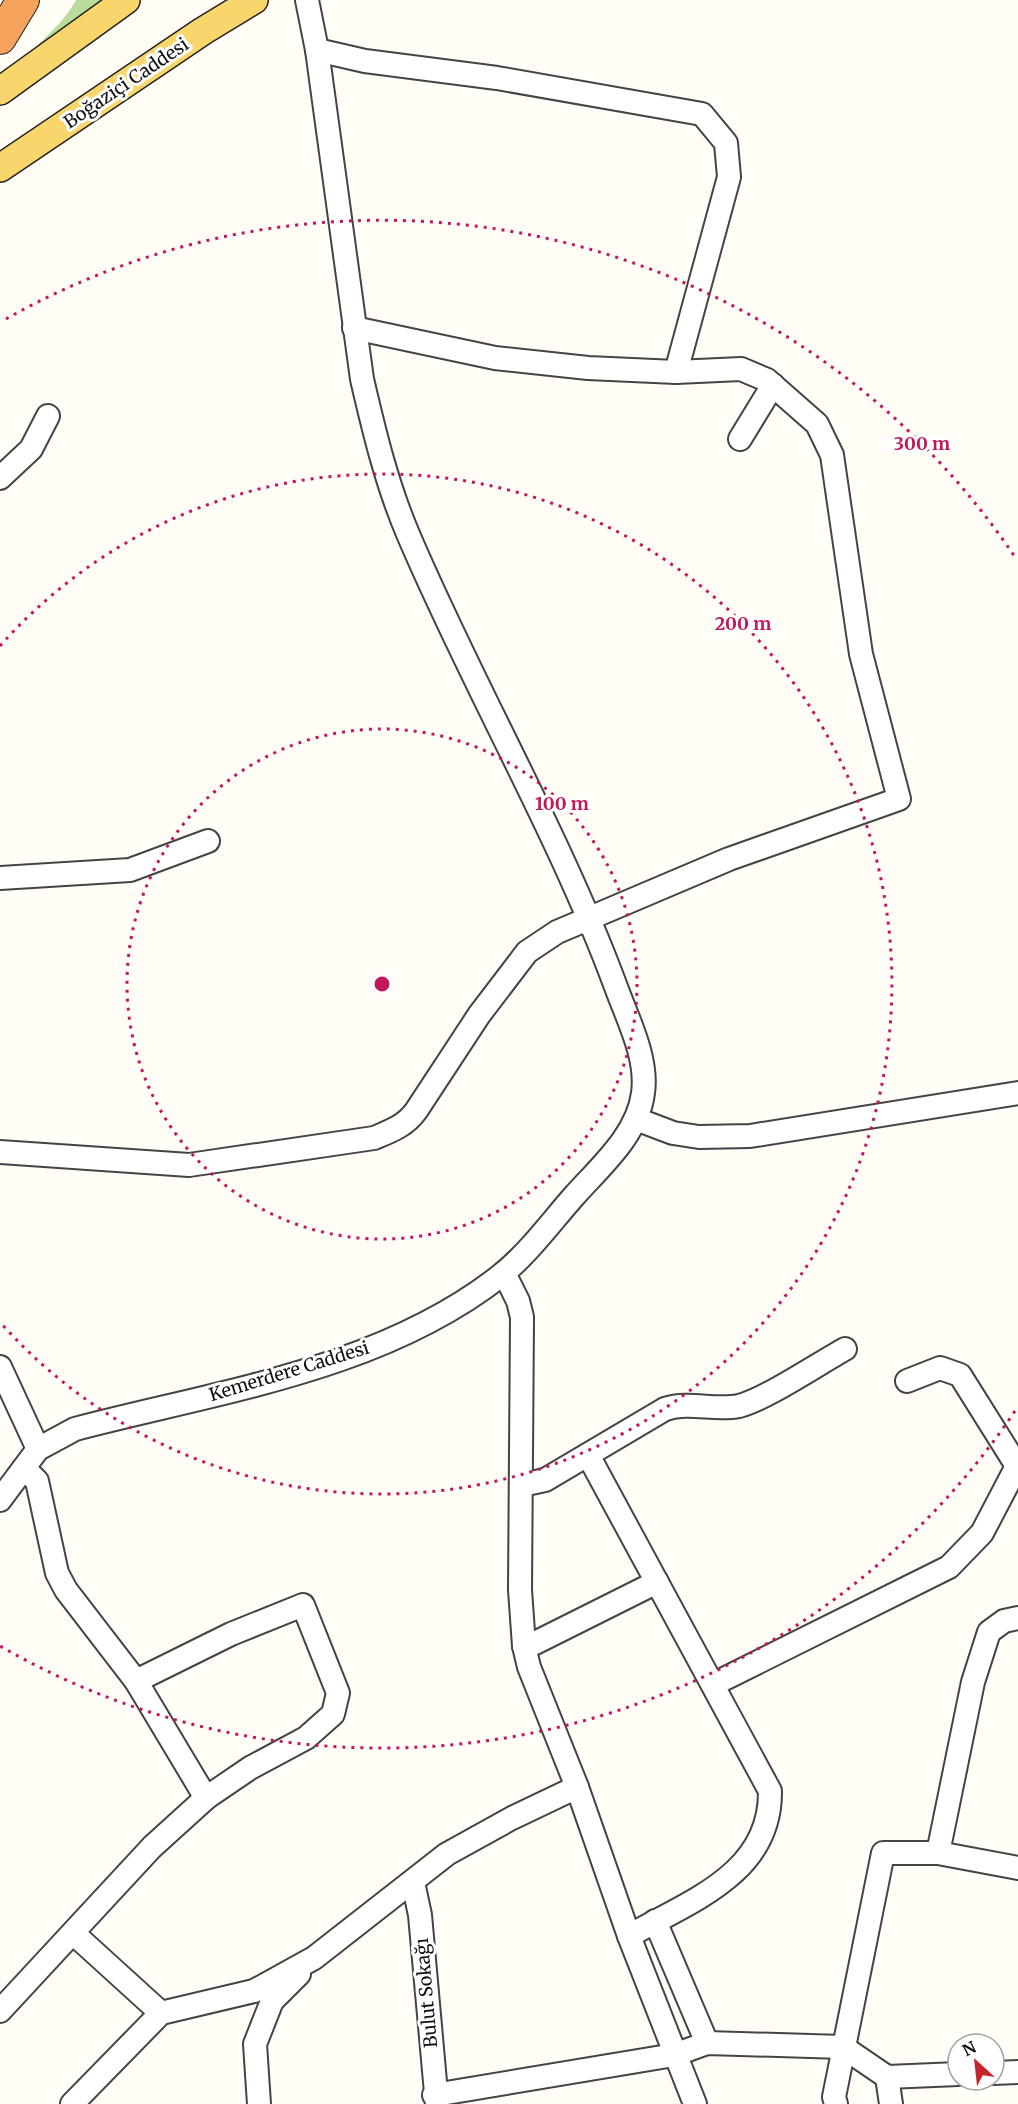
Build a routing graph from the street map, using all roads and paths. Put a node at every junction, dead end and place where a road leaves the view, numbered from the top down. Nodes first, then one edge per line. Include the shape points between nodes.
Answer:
1 (23, 0) edge
2 (126, 0) edge
3 (254, 0) edge
4 (307, 0) edge
5 (0, 38) edge
6 (317, 50) junction
7 (0, 91) edge
8 (0, 168) edge
9 (354, 328) junction
10 (676, 372) junction
11 (773, 385) junction
12 (48, 416) dead end
13 (740, 439) dead end
14 (0, 478) edge
15 (208, 842) dead end
16 (0, 878) edge
17 (590, 919) junction
18 (1018, 1094) edge
19 (636, 1119) junction
20 (0, 1152) edge
21 (504, 1272) junction
22 (845, 1349) dead end
23 (0, 1367) edge
24 (908, 1381) dead end
25 (39, 1449) junction
26 (588, 1455) junction
27 (1018, 1466) edge
28 (24, 1468) junction
29 (522, 1485) junction
30 (0, 1500) edge
31 (657, 1582) junction
32 (1018, 1618) edge
33 (524, 1646) junction
34 (136, 1681) junction
35 (714, 1684) junction
36 (577, 1787) junction
37 (206, 1798) junction
38 (938, 1853) junction
39 (1018, 1868) edge
40 (413, 1882) junction
41 (655, 1921) junction
42 (73, 1933) junction
43 (629, 1936) junction
44 (314, 1958) junction
45 (0, 2011) edge
46 (161, 2013) junction
47 (707, 2043) junction
48 (843, 2047) junction
49 (674, 2055) junction
50 (946, 2075) edge
51 (887, 2077) junction
52 (435, 2100) edge
53 (72, 2104) edge
54 (259, 2104) edge
55 (695, 2104) edge
56 (836, 2104) edge
57 (891, 2104) edge

1 - 5 highway
2 - 7 main road
3 - 8 main road, Boğaziçi Caddesi
4 - 6 street, Kemerdere Caddesi
6 - 9 street, Kemerdere Caddesi
6 - 10 street via 702,114 726,143 729,177
9 - 10 street via 495,358
9 - 17 street, Kemerdere Caddesi via 374,429 406,530
10 - 11 street via 741,369 756,373
11 - 13 street
11 - 17 street via 817,424 832,455 861,654 899,799 729,859
12 - 14 street via 31,449
15 - 16 street via 130,870
17 - 19 street, Kemerdere Caddesi via 642,1066 643,1092
17 - 20 street via 557,932 527,952 478,1015 407,1123 389,1132 189,1165
18 - 19 street via 750,1136 699,1137 673,1133
19 - 21 street, Kemerdere Caddesi via 605,1162
21 - 25 street, Kemerdere Caddesi via 421,1328 349,1356 75,1429
21 - 29 street via 519,1301 522,1317
22 - 26 street via 749,1402 730,1407 685,1404 665,1409
23 - 25 street
24 - 27 street via 940,1368 960,1375
25 - 28 street, Kemerdere Caddesi
26 - 29 street via 545,1480
26 - 31 street
27 - 35 street via 982,1533 949,1567
28 - 30 street, Kemerdere Caddesi
28 - 34 street via 37,1481 57,1573
29 - 33 street via 520,1590
31 - 33 street
31 - 35 street
32 - 38 street via 1004,1621 989,1632 973,1682
33 - 36 street
34 - 37 street
34 - 37 street via 231,1634 303,1605 338,1693 333,1714 306,1738 250,1768
35 - 41 street via 770,1791 766,1828 740,1869
36 - 40 street via 447,1854
36 - 43 street
37 - 42 street via 152,1847
38 - 39 street
38 - 48 street via 883,1853
40 - 44 street
40 - 52 street, Bulut Sokağı via 420,1915
41 - 43 street
41 - 47 street
42 - 45 street
42 - 46 street
43 - 49 street
44 - 46 street via 254,1991
44 - 54 street via 272,2001 255,2044
46 - 53 street
47 - 48 street
47 - 49 street
48 - 51 street
48 - 56 street
49 - 52 street
49 - 55 street
50 - 51 street
51 - 57 street

